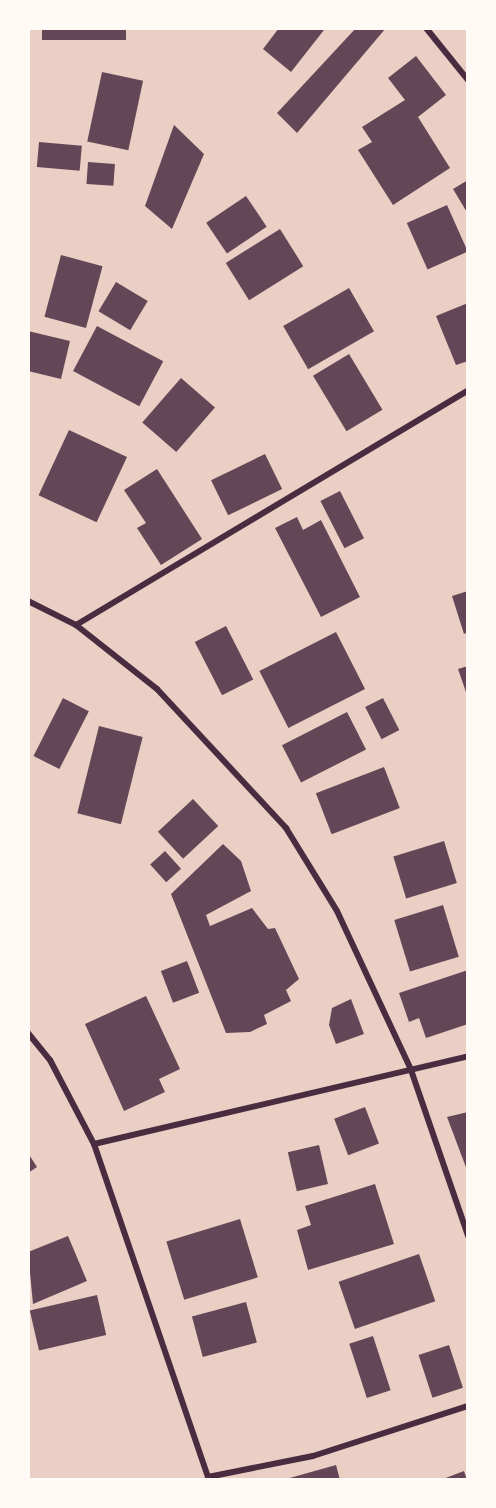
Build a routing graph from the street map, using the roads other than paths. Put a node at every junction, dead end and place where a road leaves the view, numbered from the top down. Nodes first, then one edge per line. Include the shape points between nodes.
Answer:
1 (426, 28) edge
2 (468, 80) edge
3 (467, 390) edge
4 (28, 602) edge
5 (76, 625) junction
6 (28, 1033) edge
7 (468, 1056) edge
8 (411, 1071) junction
9 (94, 1144) junction
10 (468, 1236) edge
11 (468, 1406) edge
12 (208, 1478) edge

1 - 2 street
3 - 5 street
4 - 5 street
5 - 8 street via 157,689 286,828 337,911
6 - 9 street via 50,1060
7 - 8 street
8 - 9 street
8 - 10 street
9 - 12 street
11 - 12 street via 313,1456

